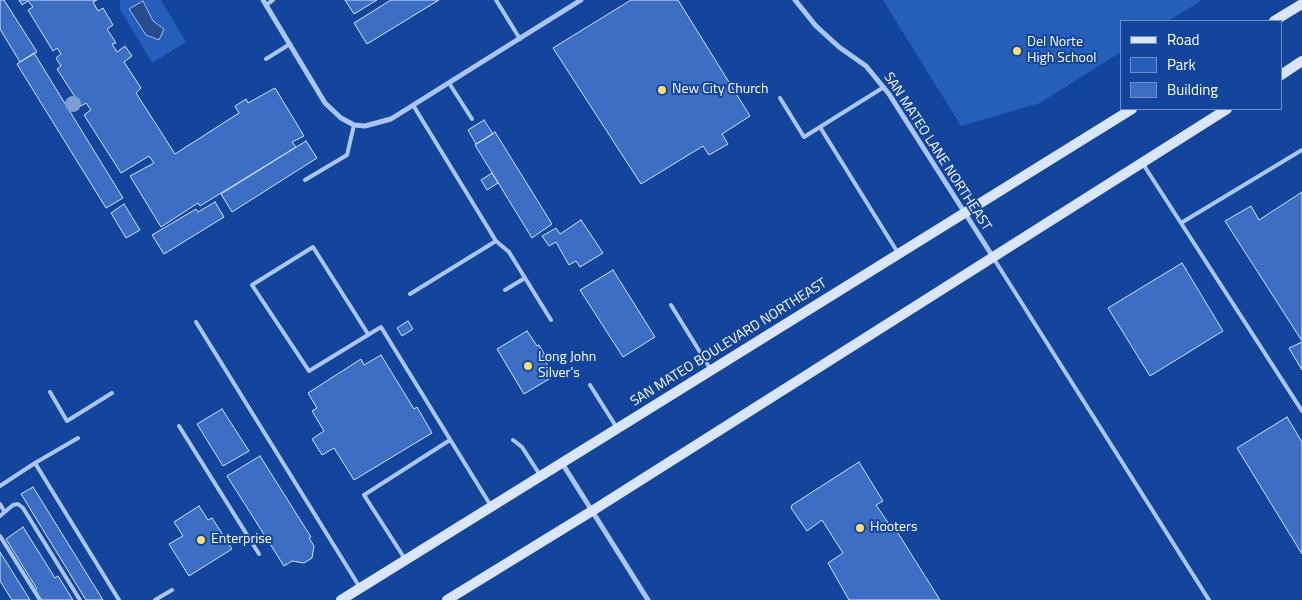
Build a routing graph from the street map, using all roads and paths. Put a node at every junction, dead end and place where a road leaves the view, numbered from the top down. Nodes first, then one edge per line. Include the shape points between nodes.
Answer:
1 (273, 0) edge
2 (496, 0) edge
3 (581, 0) edge
4 (795, 0) edge
5 (265, 2) edge
6 (1302, 4) edge
7 (1276, 20) edge
8 (520, 39) junction
9 (290, 44) junction
10 (266, 59) dead end
11 (1302, 61) edge
12 (1282, 73) edge
13 (449, 83) junction
14 (884, 87) junction
15 (780, 98) dead end
16 (413, 105) junction
17 (1130, 110) edge
18 (1225, 110) edge
19 (472, 119) dead end
20 (354, 125) junction
21 (820, 127) junction
22 (1302, 150) edge
23 (1142, 162) junction
24 (305, 180) dead end
25 (964, 212) junction
26 (1181, 223) junction
27 (496, 241) junction
28 (898, 253) junction
29 (993, 257) junction
30 (525, 278) junction
31 (505, 290) dead end
32 (410, 294) dead end
33 (671, 305) dead end
34 (551, 320) dead end
35 (196, 322) dead end
36 (368, 334) junction
37 (711, 370) junction
38 (590, 385) dead end
39 (50, 392) dead end
40 (112, 393) dead end
41 (1302, 411) edge
42 (178, 426) dead end
43 (617, 429) junction
44 (78, 438) dead end
45 (450, 440) junction
46 (513, 440) dead end
47 (35, 463) junction
48 (562, 463) junction
49 (541, 477) junction
50 (0, 486) edge
51 (0, 504) edge
52 (492, 507) junction
53 (4, 511) junction
54 (592, 511) junction
55 (0, 516) edge
56 (0, 536) edge
57 (259, 554) dead end
58 (406, 560) junction
59 (360, 588) junction
60 (172, 590) dead end
61 (40, 600) edge
62 (80, 600) edge
63 (119, 600) edge
64 (155, 600) edge
65 (341, 600) edge
66 (448, 600) edge
67 (648, 600) edge
68 (1209, 600) edge

1 - 5 lane
2 - 8 lane
3 - 8 street
4 - 14 street, SAN MATEO LANE NORTHEAST via 816,26 839,48 866,66
5 - 9 street
6 - 7 main road
8 - 13 street
9 - 10 lane
9 - 20 street via 325,102 341,118
11 - 12 main road
13 - 16 street
13 - 19 lane
14 - 21 lane
14 - 25 street, SAN MATEO LANE NORTHEAST
15 - 21 lane via 804,137
16 - 20 street via 391,119 365,126
16 - 27 lane
17 - 25 main road, SAN MATEO BOULEVARD NORTHEAST
18 - 23 main road
20 - 24 lane via 347,155
21 - 28 lane
22 - 26 lane
23 - 26 lane
23 - 29 main road
25 - 28 main road, SAN MATEO BOULEVARD NORTHEAST
25 - 29 street, SAN MATEO LANE NORTHEAST
26 - 41 lane
27 - 30 lane via 509,252
27 - 32 lane
28 - 37 main road, SAN MATEO BOULEVARD NORTHEAST
29 - 54 main road
29 - 68 lane
30 - 31 lane
30 - 34 lane
33 - 37 lane
35 - 59 lane
36 - 36 lane via 313,247 252,285 308,371
36 - 45 lane via 381,326
37 - 43 main road, SAN MATEO BOULEVARD NORTHEAST
38 - 43 lane
39 - 40 lane via 67,421
42 - 57 lane
43 - 48 main road, SAN MATEO BOULEVARD NORTHEAST
44 - 47 lane
45 - 52 lane
45 - 58 lane via 364,495
46 - 49 lane via 522,447
47 - 50 lane
47 - 63 lane
48 - 49 main road, SAN MATEO BOULEVARD NORTHEAST
48 - 54 street
49 - 52 main road, SAN MATEO BOULEVARD NORTHEAST
51 - 53 lane
52 - 58 main road, SAN MATEO BOULEVARD NORTHEAST
53 - 55 lane
53 - 62 lane via 18,504 23,508
54 - 66 main road
54 - 67 street
56 - 61 lane
58 - 59 main road, SAN MATEO BOULEVARD NORTHEAST
59 - 65 main road, SAN MATEO BOULEVARD NORTHEAST
60 - 64 lane

